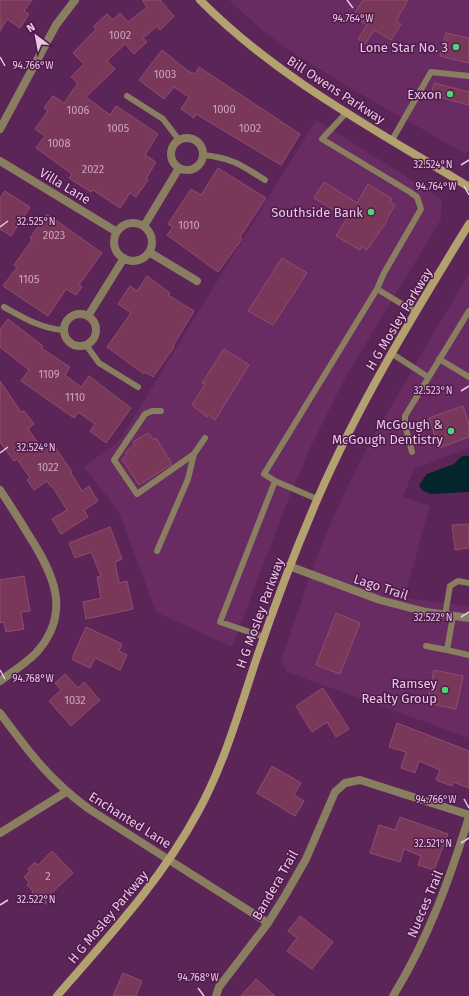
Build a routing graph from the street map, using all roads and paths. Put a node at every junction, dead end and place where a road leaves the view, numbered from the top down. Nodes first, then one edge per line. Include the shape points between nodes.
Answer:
1 (75, 0) edge
2 (200, 0) edge
3 (469, 76) edge
4 (127, 96) dead end
5 (347, 112) junction
6 (0, 129) edge
7 (179, 140) junction
8 (392, 140) junction
9 (203, 155) junction
10 (0, 161) edge
11 (179, 168) junction
12 (265, 180) dead end
13 (469, 187) edge
14 (469, 224) edge
15 (144, 226) junction
16 (117, 232) junction
17 (150, 252) junction
18 (124, 258) junction
19 (197, 281) dead end
20 (377, 288) junction
21 (4, 307) dead end
22 (469, 311) edge
23 (416, 312) junction
24 (88, 316) junction
25 (63, 330) junction
26 (86, 345) junction
27 (391, 353) junction
28 (439, 359) junction
29 (428, 376) junction
30 (469, 377) edge
31 (138, 387) dead end
32 (162, 411) dead end
33 (205, 438) dead end
34 (412, 452) dead end
35 (194, 454) junction
36 (275, 482) junction
37 (0, 490) edge
38 (317, 499) junction
39 (157, 551) dead end
40 (289, 566) junction
41 (469, 583) edge
42 (449, 615) junction
43 (469, 618) edge
44 (264, 637) junction
45 (426, 646) dead end
46 (448, 650) junction
47 (469, 655) edge
48 (0, 681) edge
49 (0, 714) edge
50 (66, 792) junction
51 (469, 816) edge
52 (0, 833) edge
53 (169, 859) junction
54 (268, 923) junction
55 (57, 996) edge
56 (216, 996) edge
57 (393, 996) edge

1 - 6 street via 56,25
2 - 5 main road, Bill Owens Parkway via 230,29 296,81
3 - 8 lane via 431,72
4 - 7 lane via 163,119
5 - 8 main road, Bill Owens Parkway
5 - 20 lane via 322,138 410,192 420,205 419,214
7 - 9 street via 187,138 197,141 201,145
7 - 11 street via 174,144 170,155
8 - 13 main road, Bill Owens Parkway
9 - 11 street via 194,168
9 - 12 lane via 234,161
10 - 16 street, Villa Lane
11 - 15 street
14 - 23 main road, H G Mosley Parkway
15 - 16 street via 126,224
15 - 17 street via 152,241
16 - 18 street via 115,244 119,254
17 - 18 street via 141,259
17 - 19 street
18 - 24 street
20 - 23 lane
20 - 36 lane via 264,474
21 - 25 lane via 35,324
22 - 28 lane
23 - 27 main road, H G Mosley Parkway
24 - 25 street via 74,315 66,321
24 - 26 street via 94,324 95,334
25 - 26 street via 69,342 77,346
26 - 31 lane via 100,363
27 - 29 lane
27 - 38 main road, H G Mosley Parkway via 356,417
28 - 29 lane
28 - 30 lane
29 - 34 lane via 405,416 404,425
32 - 35 lane via 145,414 114,460 137,494
33 - 35 lane
35 - 39 lane via 188,479
36 - 38 lane
36 - 44 lane via 220,622
37 - 48 street via 46,564 56,600 54,621 43,644 27,661
38 - 40 main road, H G Mosley Parkway
40 - 42 street, Lago Trail via 380,600
40 - 44 main road, H G Mosley Parkway
41 - 42 lane via 458,581 450,586
42 - 43 street, Lago Trail
42 - 46 lane
44 - 53 main road, H G Mosley Parkway via 217,772 198,812
45 - 46 lane
46 - 47 lane
49 - 50 street, Enchanted Lane via 44,770
50 - 52 street
50 - 53 street, Enchanted Lane via 88,809
51 - 54 street, Bandera Trail via 364,781 347,782 335,792 306,859
51 - 57 street, Nueces Trail via 443,897 415,958
53 - 54 street, Enchanted Lane
53 - 55 main road, H G Mosley Parkway via 143,898
54 - 56 street, Bandera Trail via 219,987

